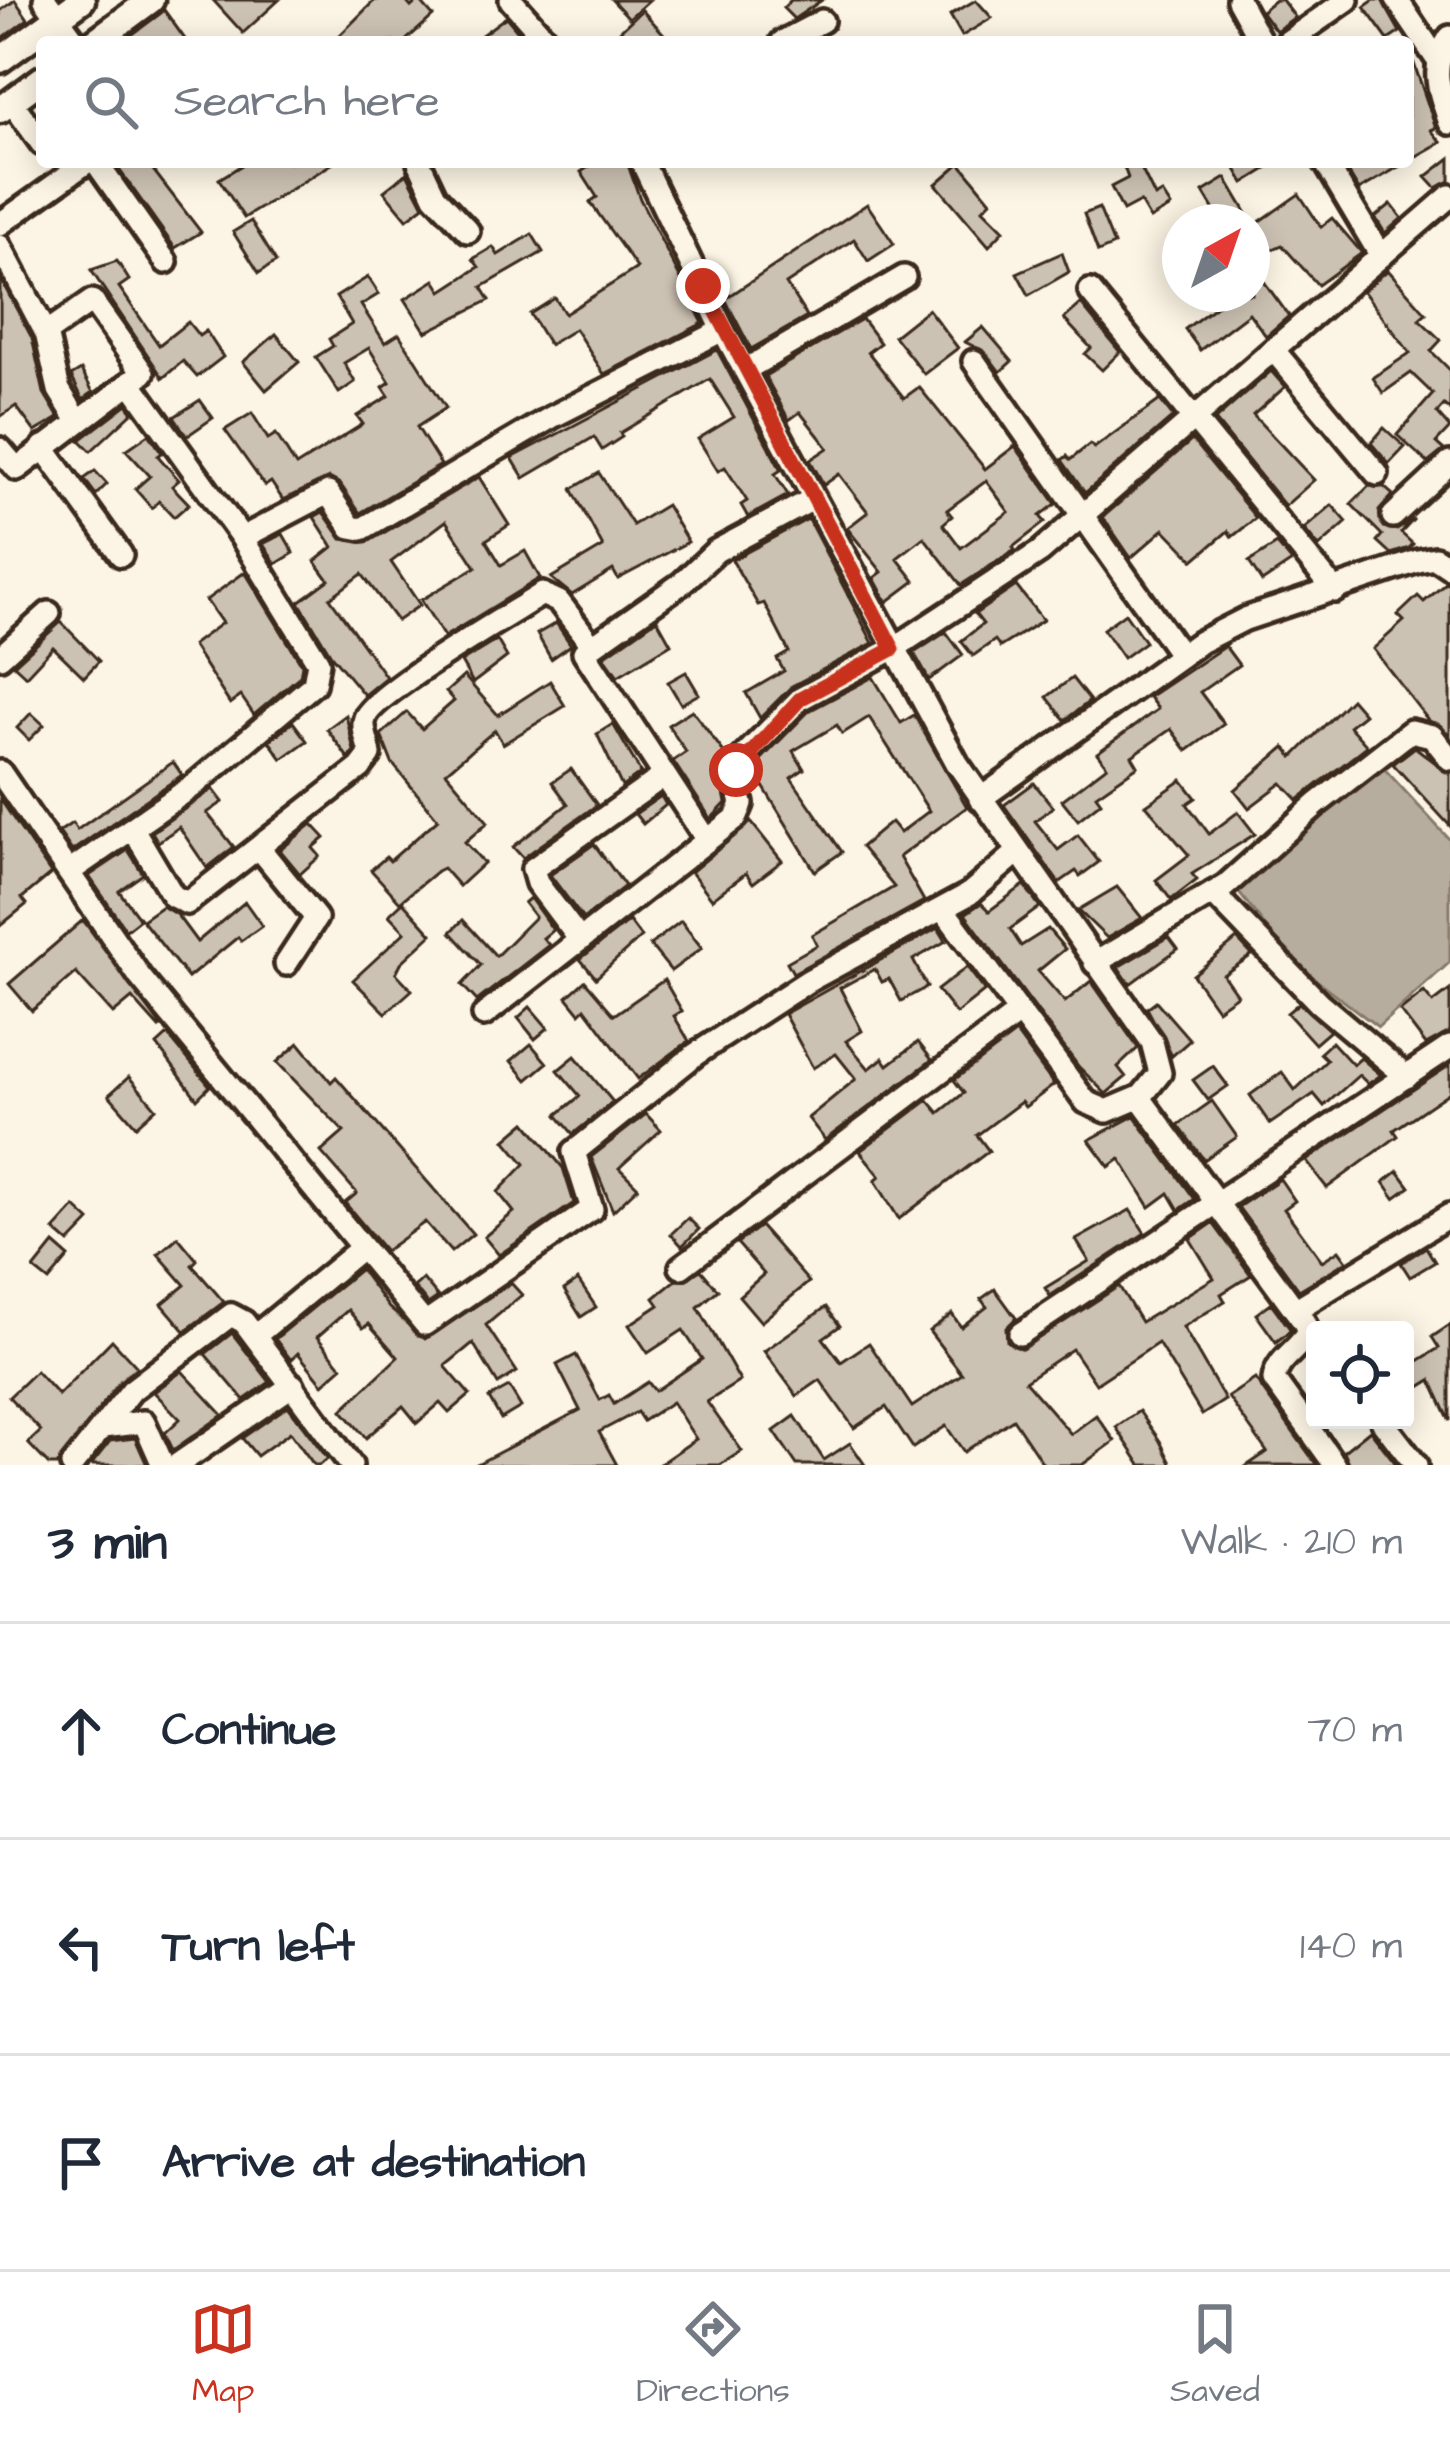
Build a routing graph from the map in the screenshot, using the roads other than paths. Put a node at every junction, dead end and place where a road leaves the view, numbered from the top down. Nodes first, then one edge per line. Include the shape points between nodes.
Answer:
1 (82, 0) edge
2 (151, 0) edge
3 (511, 0) edge
4 (1238, 0) edge
5 (1347, 0) edge
6 (1397, 0) edge
7 (52, 9) edge
8 (822, 21) dead end
9 (72, 36) edge
10 (102, 36) edge
11 (543, 36) edge
12 (793, 36) edge
13 (1258, 36) edge
14 (1296, 36) edge
15 (1450, 37) edge
16 (1436, 58) junction
17 (0, 60) edge
18 (36, 84) edge
19 (6, 105) edge
20 (1450, 123) edge
21 (36, 138) edge
22 (96, 168) edge
23 (422, 168) edge
24 (645, 168) edge
25 (1329, 168) edge
26 (61, 169) edge
27 (1450, 196) edge
28 (0, 224) edge
29 (468, 231) dead end
30 (0, 246) edge
31 (1381, 256) junction
32 (166, 262) dead end
33 (904, 277) dead end
34 (1090, 291) dead end
35 (723, 330) junction
36 (46, 333) junction
37 (1276, 352) junction
38 (974, 361) dead end
39 (745, 370) junction
40 (130, 382) junction
41 (1197, 419) junction
42 (78, 421) junction
43 (43, 448) junction
44 (0, 449) edge
45 (1450, 463) edge
46 (9, 474) edge
47 (1377, 474) dead end
48 (813, 499) junction
49 (1084, 516) junction
50 (1393, 516) dead end
51 (242, 538) junction
52 (121, 555) dead end
53 (1450, 568) edge
54 (1335, 591) junction
55 (49, 613) dead end
56 (590, 644) junction
57 (893, 649) junction
58 (1180, 654) junction
59 (0, 657) edge
60 (1450, 760) edge
61 (0, 772) edge
62 (662, 777) junction
63 (980, 799) junction
64 (134, 829) junction
65 (707, 840) junction
66 (260, 849) junction
67 (1018, 852) junction
68 (69, 872) junction
69 (1213, 893) junction
70 (944, 909) junction
71 (580, 940) junction
72 (1096, 963) junction
73 (286, 964) dead end
74 (1017, 1014) junction
75 (484, 1016) dead end
76 (1450, 1047) edge
77 (1407, 1077) junction
78 (1140, 1097) junction
79 (1217, 1206) junction
80 (1450, 1215) edge
81 (359, 1250) junction
82 (681, 1267) dead end
83 (1295, 1310) junction
84 (1020, 1334) dead end
85 (255, 1336) junction
86 (293, 1384) junction
87 (103, 1427) junction
88 (1388, 1429) edge
89 (347, 1464) edge
90 (72, 1465) edge
91 (164, 1465) edge
92 (177, 1465) edge
93 (1335, 1465) edge
94 (1416, 1465) edge

1 - 7 main road
2 - 10 main road
3 - 11 street
4 - 13 street
5 - 14 street
6 - 16 street
7 - 9 street
7 - 17 main road
8 - 12 street
15 - 16 street
16 - 20 street
18 - 19 main road
19 - 21 street
22 - 32 street
23 - 29 street
24 - 35 street
25 - 31 street
26 - 28 street
27 - 31 street
30 - 36 street
31 - 37 street
33 - 39 street
34 - 41 street
35 - 39 street
35 - 51 street via 552,417 362,529 351,527 328,493
36 - 40 street via 92,301 143,373
36 - 42 street via 59,390
37 - 41 street
37 - 47 street
38 - 49 street
39 - 48 street
40 - 42 street
40 - 51 street
41 - 49 street
41 - 54 street
42 - 43 street
43 - 46 street
43 - 52 street
44 - 46 street
45 - 50 street
48 - 56 street via 716,551 655,604
48 - 57 street
49 - 57 street
49 - 58 street
51 - 64 street via 311,648 318,673 304,694
53 - 54 street via 1435,558 1418,561
54 - 58 street via 1245,619
55 - 59 street
56 - 62 street via 586,661
56 - 66 street via 559,602 542,594 371,709 364,727 370,755
57 - 63 street
57 - 65 street via 826,680 780,717 736,770 741,811
58 - 63 street
60 - 69 street via 1432,736 1412,731
61 - 68 street
62 - 65 street
62 - 71 street via 533,869
63 - 67 street
64 - 66 street via 173,896 187,903
64 - 68 street
65 - 71 street
66 - 73 street via 316,918
67 - 70 street
67 - 72 street
68 - 81 street via 140,977
69 - 72 street
69 - 77 street via 1319,1003
70 - 74 street
70 - 81 street via 779,999 628,1104 574,1153 592,1209 432,1323 420,1321
71 - 75 street
72 - 78 street via 1160,1060 1160,1073
74 - 78 street via 1095,1109
74 - 82 street
76 - 77 street
77 - 79 street
78 - 79 street
79 - 83 street
79 - 84 street
80 - 83 street
81 - 85 street
83 - 93 street via 1309,1332 1274,1380
85 - 86 street
85 - 87 street via 238,1316 226,1316 132,1390
86 - 89 street
86 - 92 street
87 - 90 street
87 - 91 street via 144,1422
88 - 94 street

